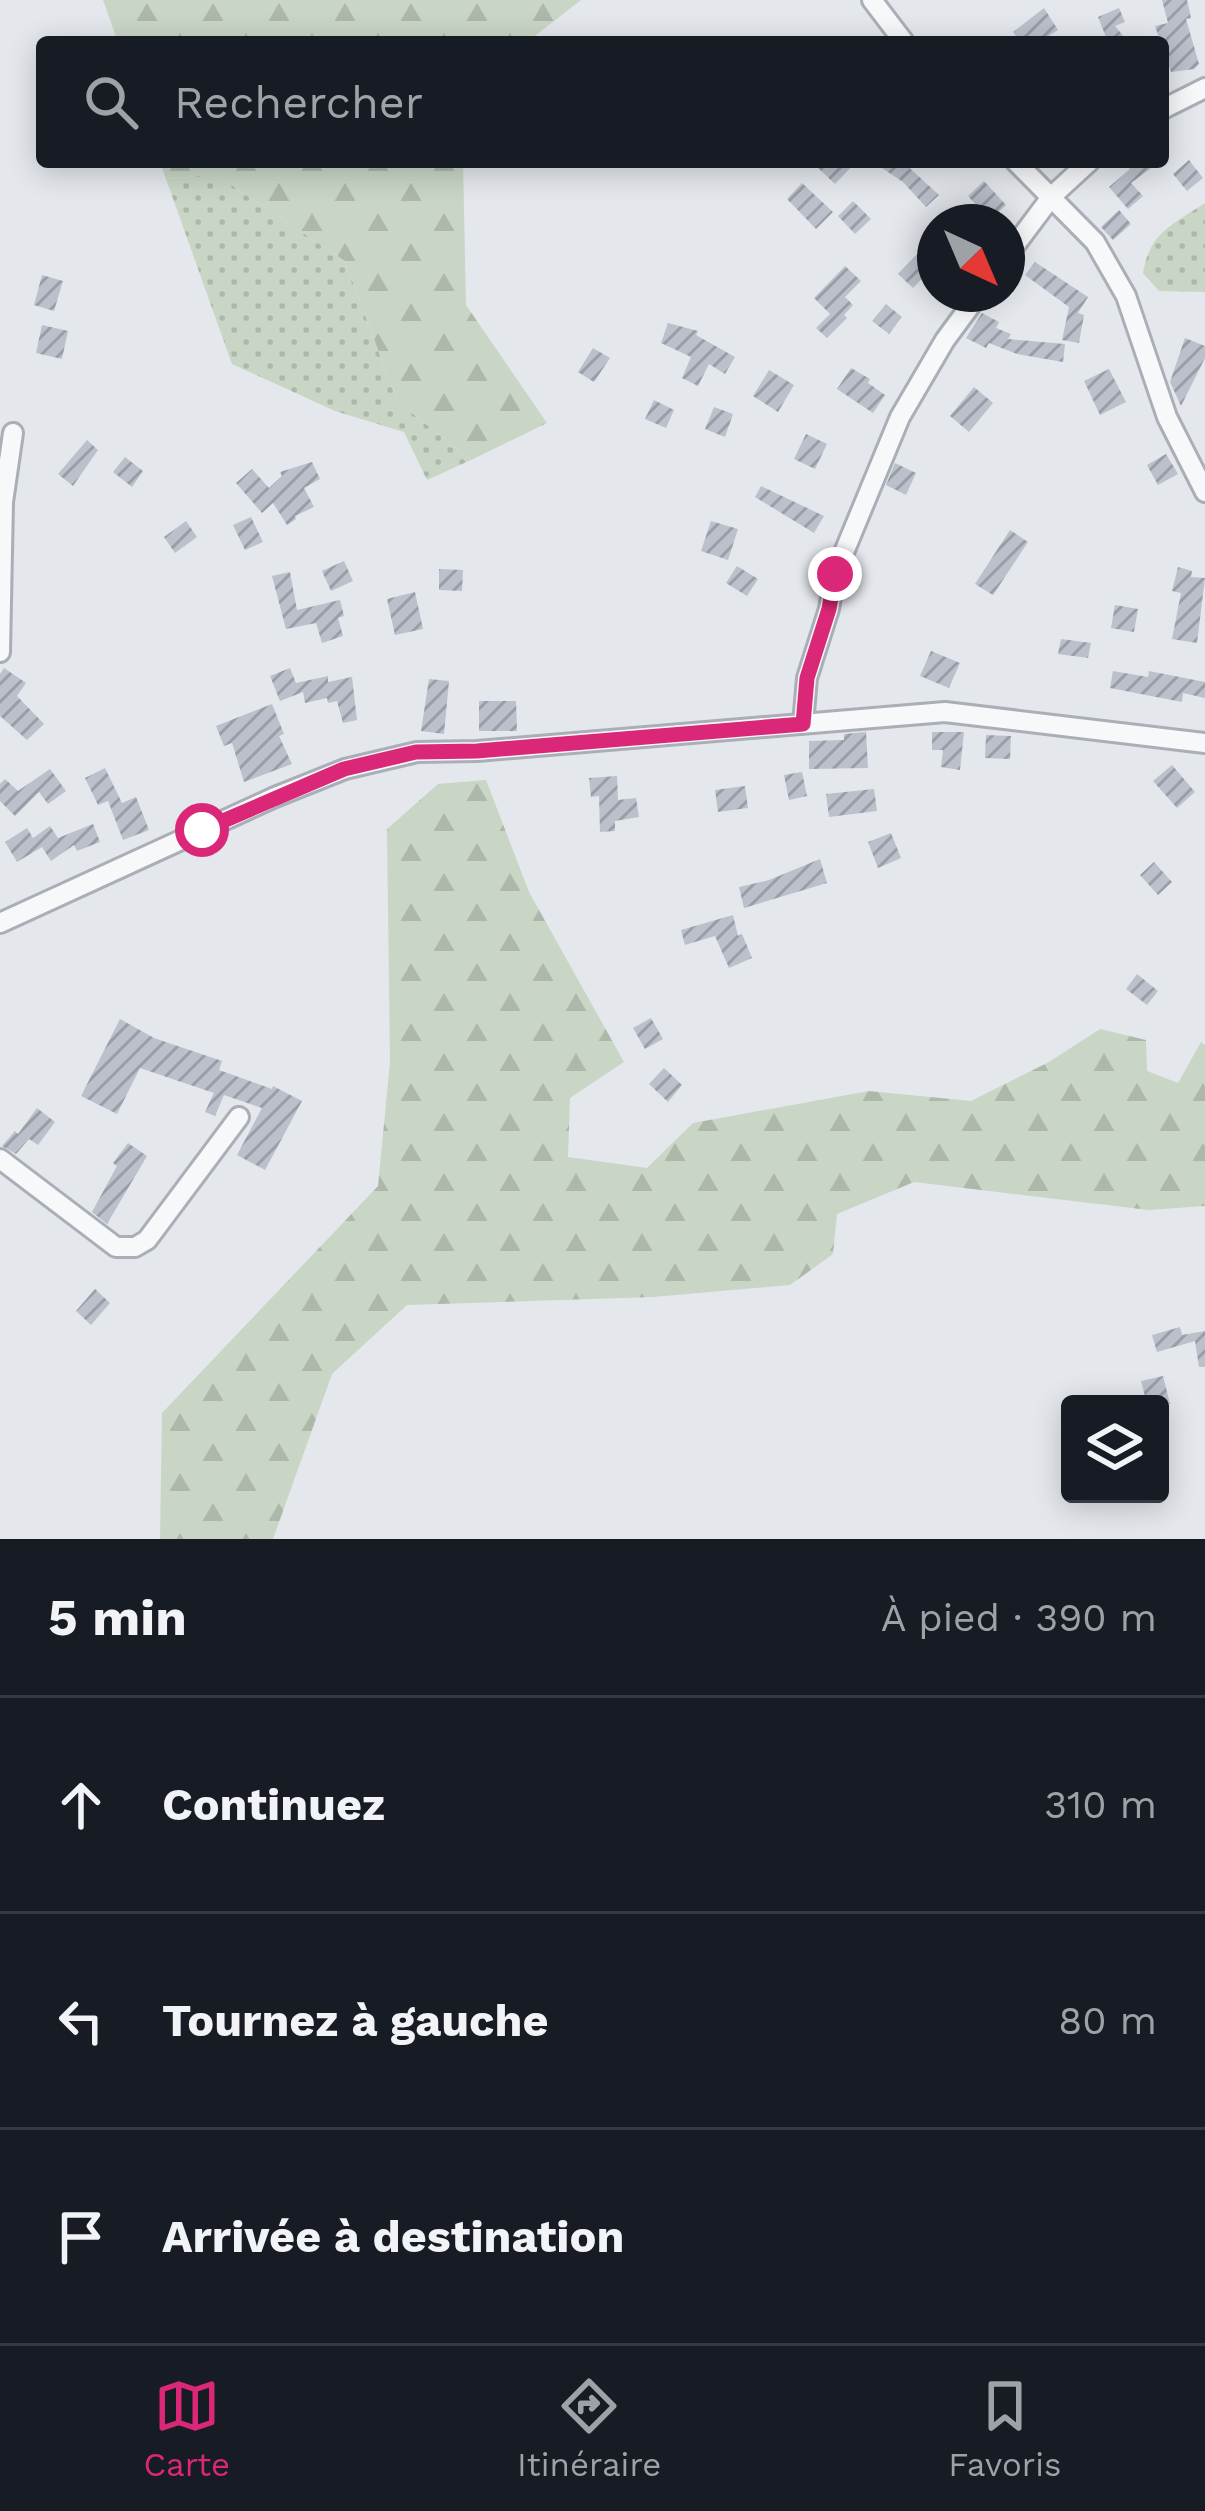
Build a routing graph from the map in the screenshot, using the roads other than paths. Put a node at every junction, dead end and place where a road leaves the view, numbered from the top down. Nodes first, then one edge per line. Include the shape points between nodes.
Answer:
1 (872, 0) edge
2 (899, 36) edge
3 (1205, 88) edge
4 (1169, 107) edge
5 (1022, 168) edge
6 (1082, 168) edge
7 (1052, 196) junction
8 (1025, 232) edge
9 (965, 312) edge
10 (13, 433) dead end
11 (1205, 492) edge
12 (0, 652) edge
13 (803, 724) junction
14 (1205, 743) edge
15 (0, 923) edge
16 (239, 1117) dead end
17 (0, 1159) edge

1 - 2 street
3 - 4 street
5 - 7 street
6 - 7 street
7 - 8 street
7 - 11 street via 1094,242 1126,296 1167,417
9 - 13 street via 900,417 835,574
10 - 12 street
13 - 14 street via 945,712
13 - 15 street via 416,752 344,769
16 - 17 street via 135,1247 116,1247

